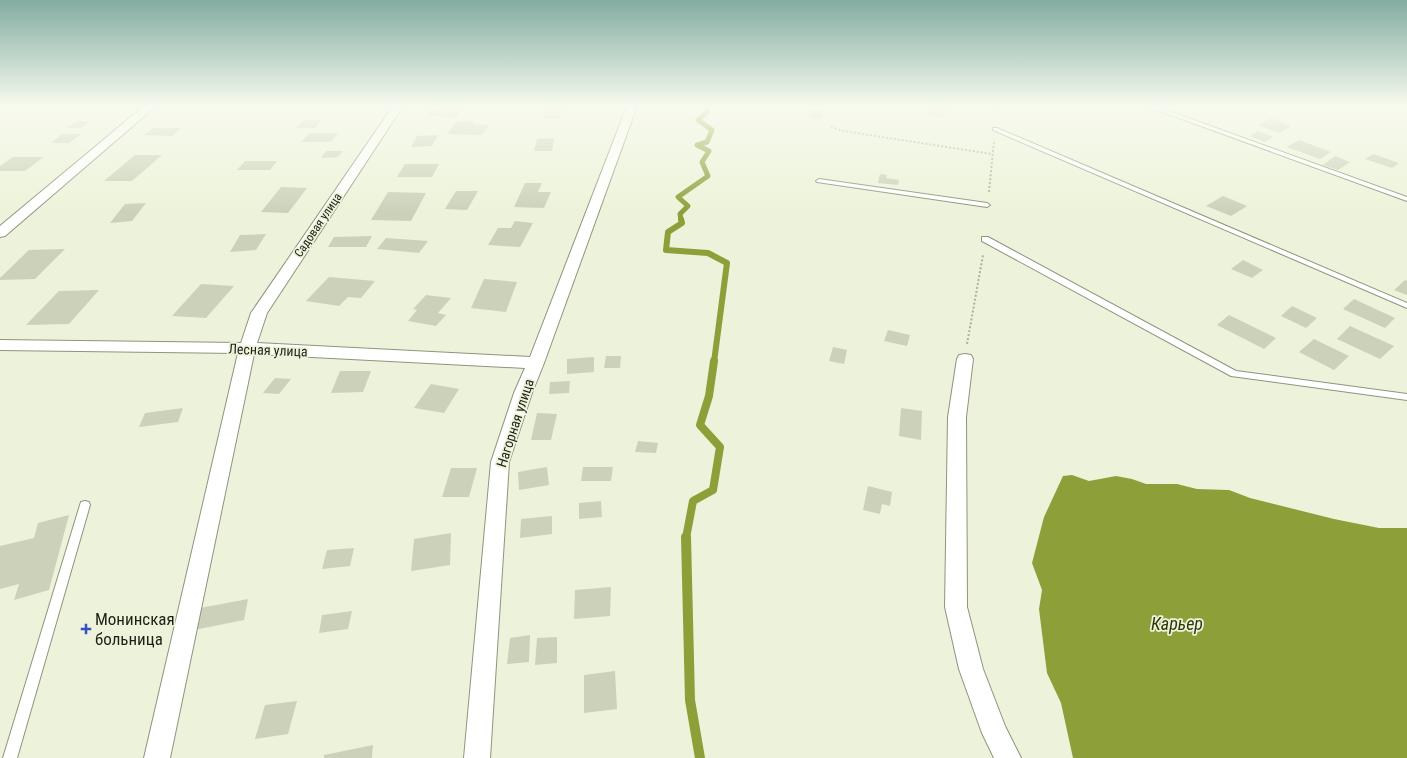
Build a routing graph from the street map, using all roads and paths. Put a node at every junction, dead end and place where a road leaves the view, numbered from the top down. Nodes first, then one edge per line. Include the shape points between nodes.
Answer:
1 (109, 141) edge
2 (374, 141) edge
3 (619, 141) edge
4 (910, 141) edge
5 (1025, 141) edge
6 (1247, 141) edge
7 (992, 154) dead end
8 (819, 181) dead end
9 (1407, 199) edge
10 (987, 205) dead end
11 (0, 233) edge
12 (985, 239) dead end
13 (1407, 306) edge
14 (0, 345) edge
15 (247, 348) junction
16 (965, 359) dead end
17 (536, 363) junction
18 (1407, 397) edge
19 (85, 504) dead end
20 (10, 758) edge
21 (157, 758) edge
22 (477, 758) edge
23 (1008, 758) edge

1 - 11 street
2 - 15 street, Садовая улица via 259,313
3 - 17 street, Нагорная улица
4 - 7 path
5 - 13 lane
6 - 9 lane
8 - 10 lane
12 - 18 lane via 1234,374
14 - 15 street, Лесная улица
15 - 17 street, Лесная улица
15 - 21 street, Садовая улица
16 - 23 street via 957,417 956,607 971,669 994,733
17 - 22 street, Нагорная улица via 500,462
19 - 20 lane

